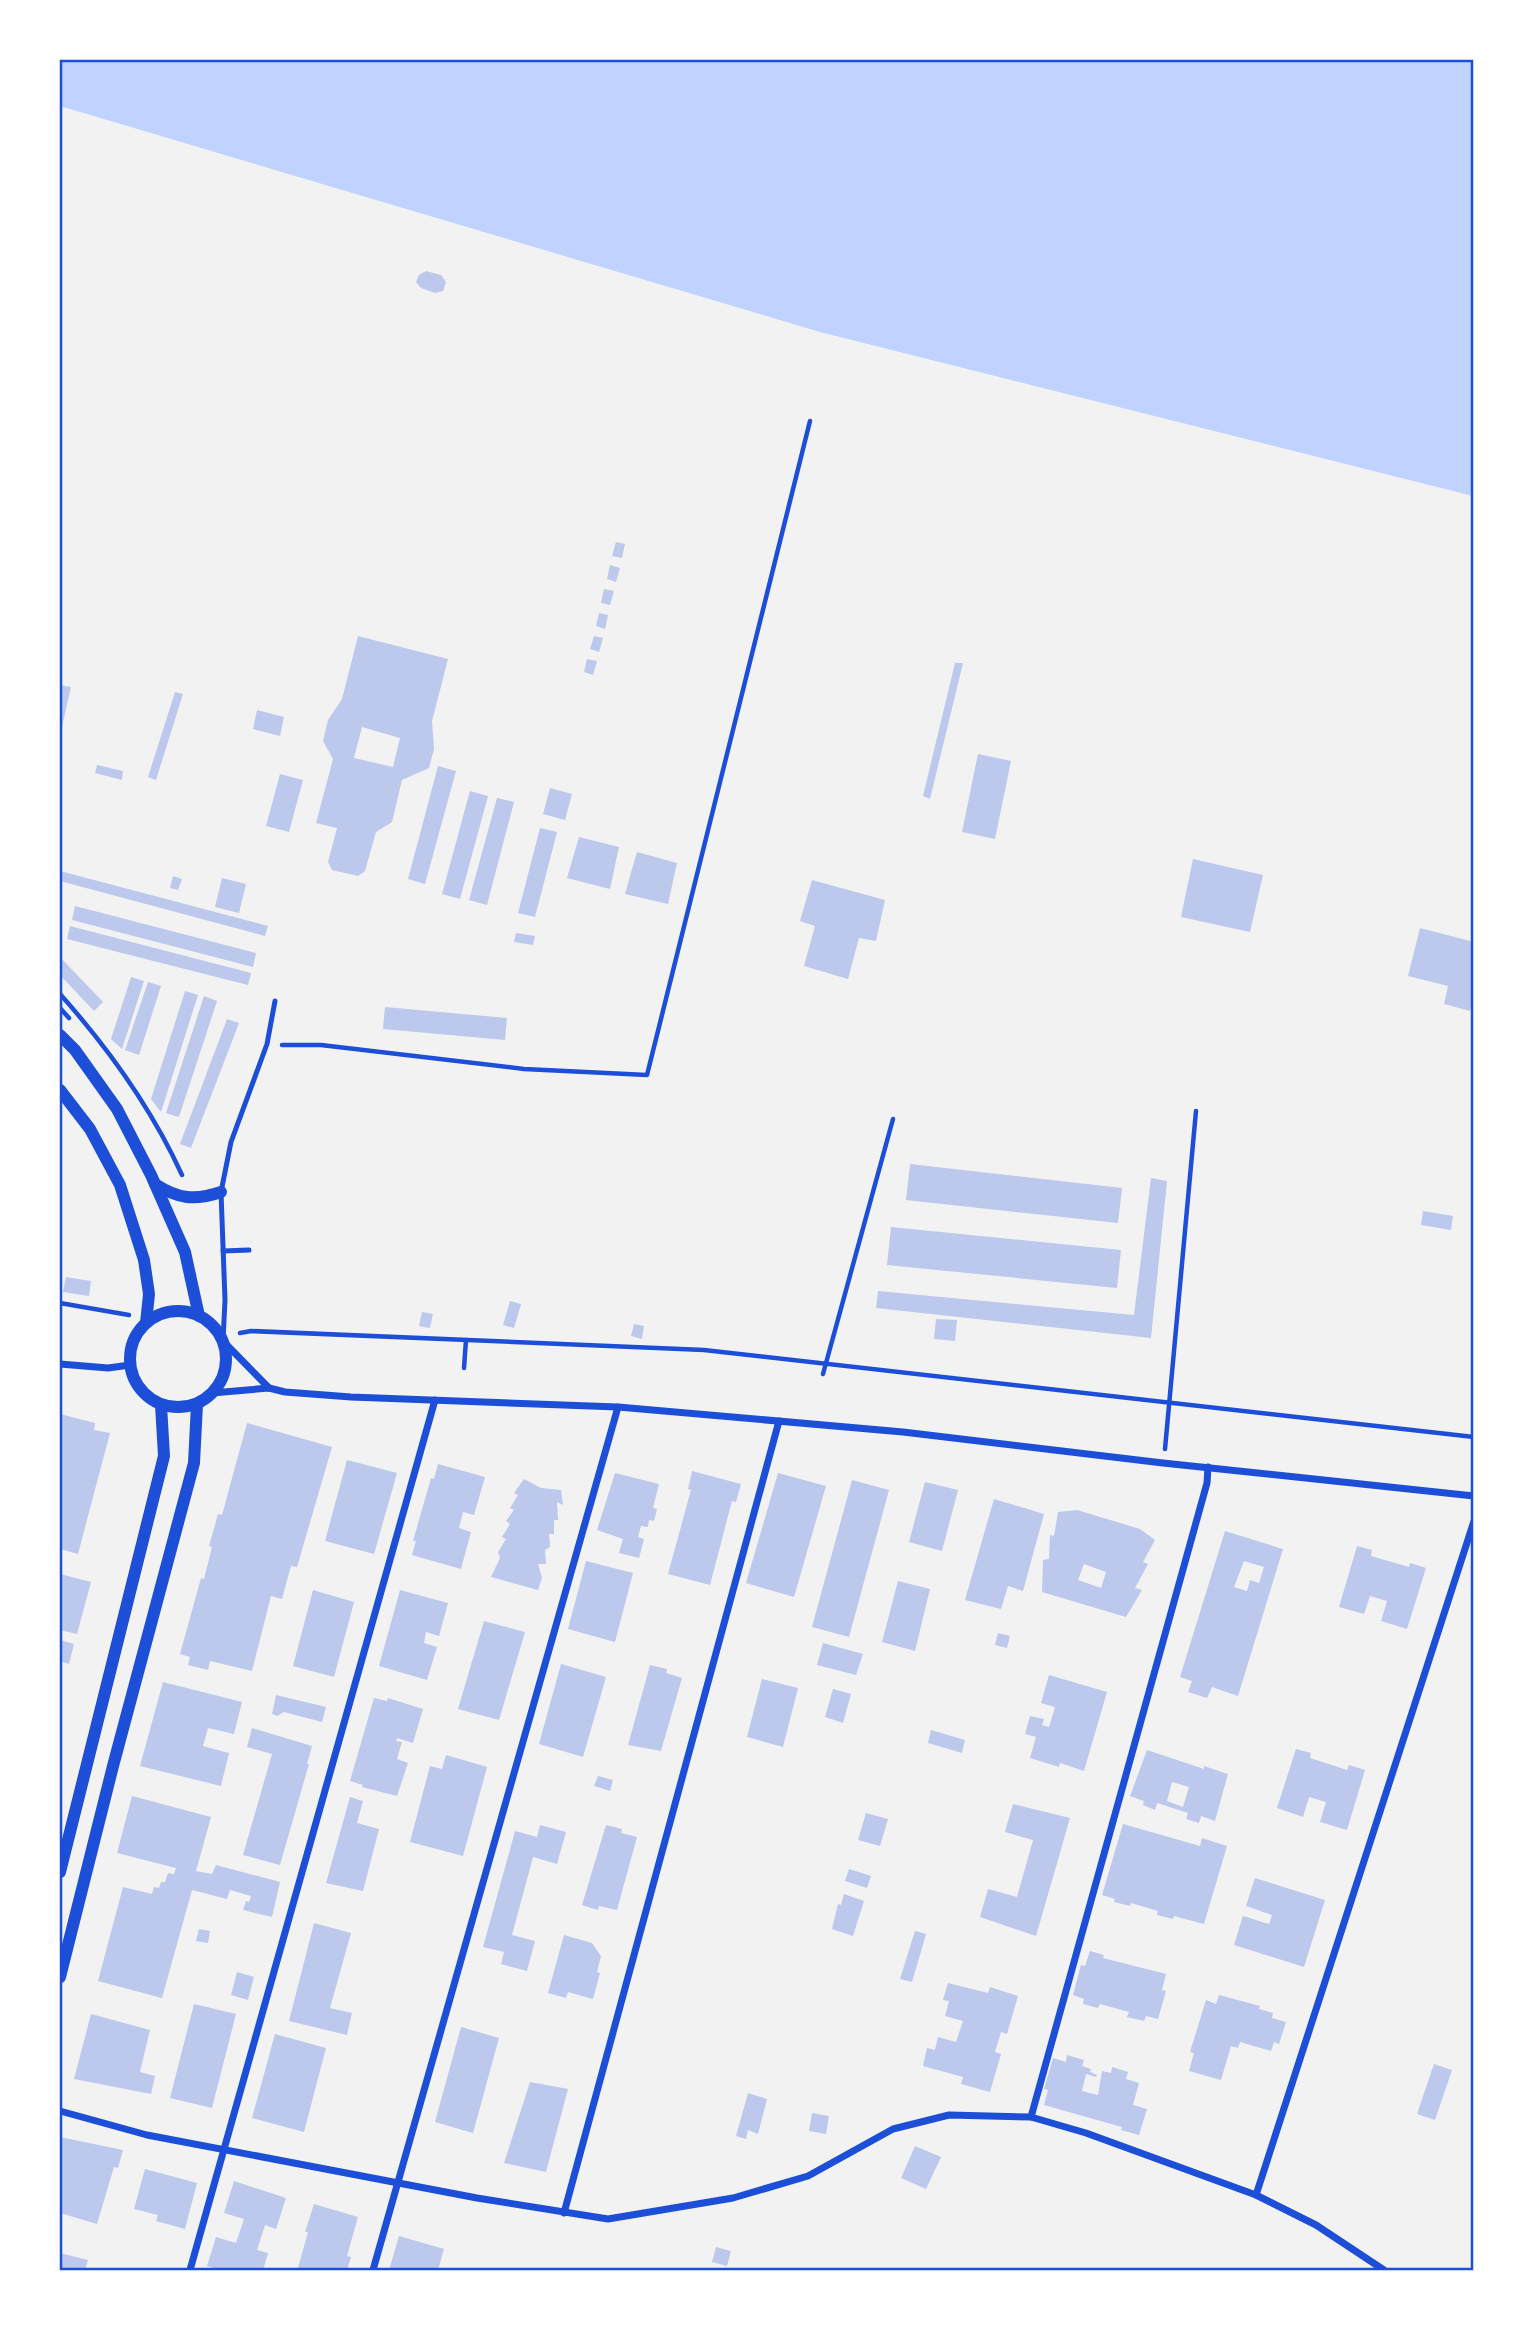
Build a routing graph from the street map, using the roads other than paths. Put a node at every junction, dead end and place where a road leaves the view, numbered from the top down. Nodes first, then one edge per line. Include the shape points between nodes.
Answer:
1 (275, 1001) dead end
2 (60, 1035) edge
3 (60, 1090) edge
4 (155, 1184) junction
5 (221, 1192) junction
6 (249, 1250) dead end
7 (223, 1251) junction
8 (199, 1316) junction
9 (146, 1324) junction
10 (223, 1341) junction
11 (60, 1364) edge
12 (130, 1365) junction
13 (269, 1388) junction
14 (212, 1392) junction
15 (435, 1400) junction
16 (197, 1404) junction
17 (161, 1405) junction
18 (618, 1407) junction
19 (779, 1421) junction
20 (1208, 1467) junction
21 (1474, 1496) edge
22 (1474, 1521) edge
23 (60, 1872) edge
24 (60, 1977) edge
25 (60, 2111) edge
26 (73, 2116) junction
27 (1031, 2117) junction
28 (60, 2118) edge
29 (224, 2149) junction
30 (400, 2183) junction
31 (1256, 2195) junction
32 (564, 2213) junction
33 (190, 2270) edge
34 (373, 2270) edge
35 (1384, 2270) edge

1 - 5 lane via 267,1044 231,1142
2 - 4 street via 117,1110
3 - 9 street via 90,1129 120,1185 144,1260 149,1294
4 - 5 street via 191,1199
4 - 8 street via 185,1252
5 - 7 lane
6 - 7 lane
7 - 10 lane
8 - 9 street via 171,1311
8 - 10 street
9 - 12 street via 136,1336
10 - 13 street
10 - 14 street via 225,1368
11 - 12 street
12 - 17 street via 140,1390
13 - 14 street
13 - 15 street
14 - 16 street
15 - 18 street
15 - 29 street
16 - 17 street
16 - 24 street via 194,1462
17 - 23 street via 164,1456
18 - 19 street
18 - 30 street
19 - 20 street
19 - 32 street
20 - 21 street
20 - 27 street
22 - 31 street
25 - 26 street
26 - 28 street
26 - 29 street
27 - 31 street
27 - 32 street via 949,2115 893,2129 808,2176 733,2198 608,2219
29 - 30 street
29 - 33 street
30 - 32 street
30 - 34 street
31 - 35 street via 1316,2225

